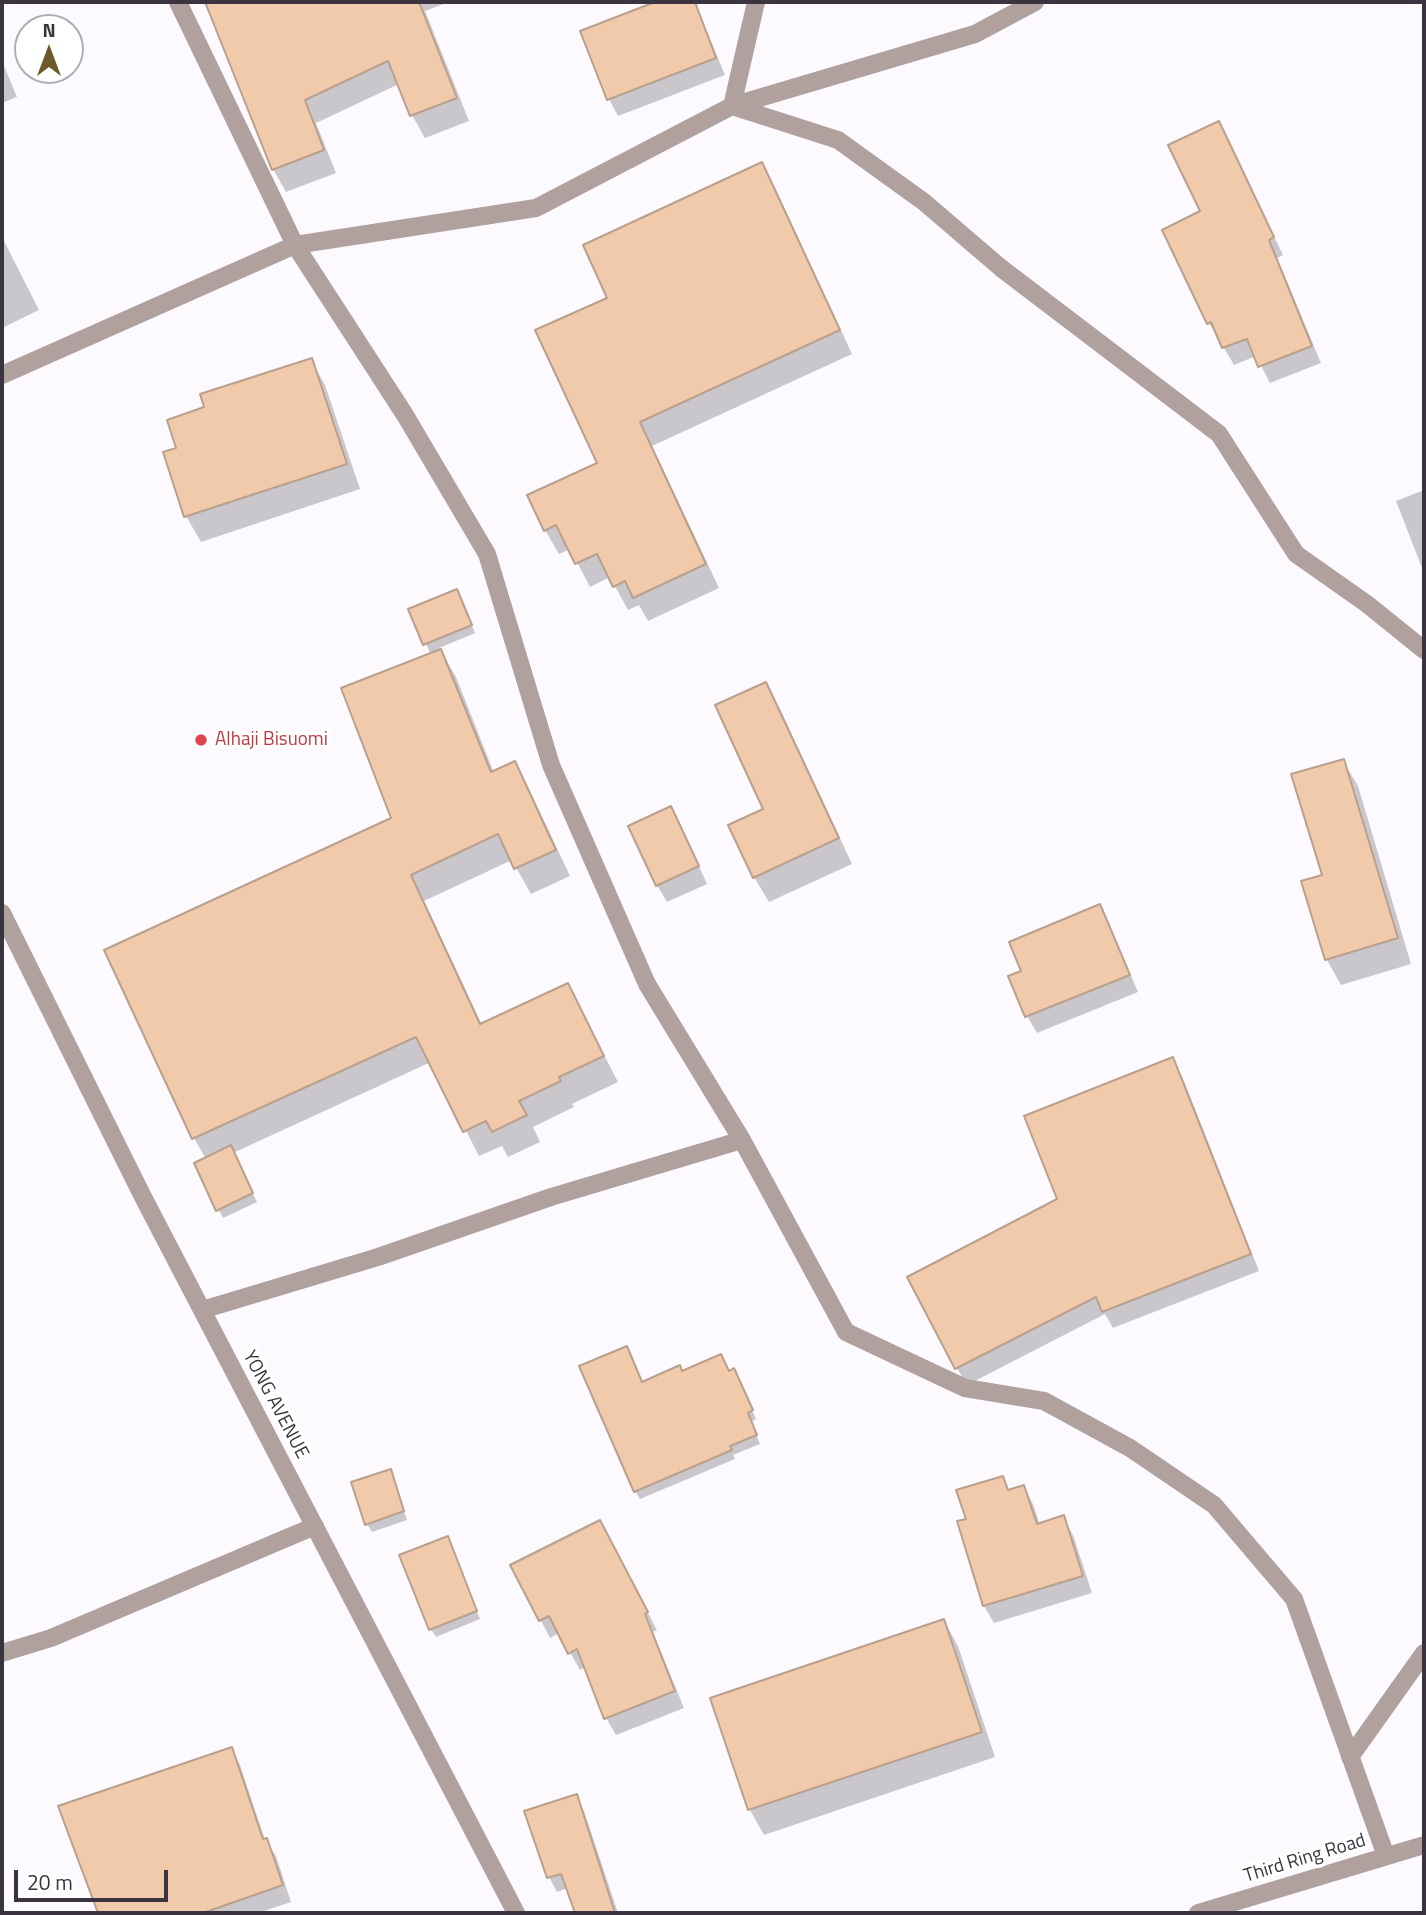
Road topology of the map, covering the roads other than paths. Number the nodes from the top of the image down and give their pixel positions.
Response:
1 (178, 2) edge
2 (756, 2) edge
3 (1035, 2) edge
4 (732, 106) junction
5 (295, 245) junction
6 (2, 375) edge
7 (1424, 650) edge
8 (2, 913) edge
9 (743, 1140) junction
10 (202, 1310) junction
11 (315, 1527) junction
12 (2, 1653) edge
13 (1424, 1653) edge
14 (1350, 1757) junction
15 (1424, 1845) edge
16 (1385, 1856) junction
17 (516, 1913) edge
18 (1198, 1913) edge

1 - 5 street
2 - 4 street
3 - 4 street
4 - 5 street
4 - 7 street
5 - 6 street
5 - 9 street
8 - 10 street, YONG AVENUE
9 - 10 street
9 - 14 street
10 - 11 street, YONG AVENUE
11 - 12 street
11 - 17 street, YONG AVENUE
13 - 14 street
14 - 16 street
15 - 16 street, Third Ring Road
16 - 18 street, Third Ring Road

